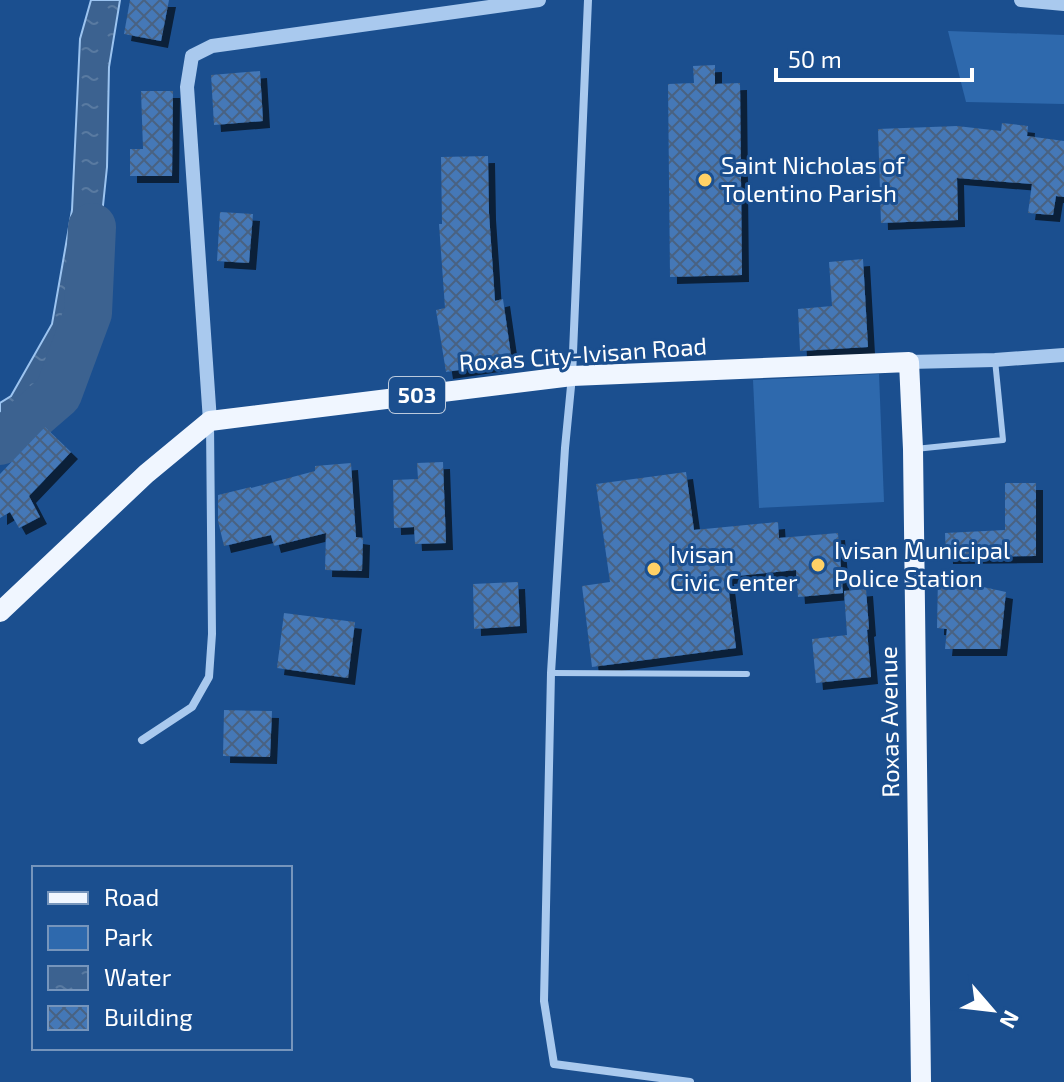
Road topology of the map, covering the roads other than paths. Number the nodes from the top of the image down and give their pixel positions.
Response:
1 (539, 0) edge
2 (588, 0) edge
3 (1021, 0) edge
4 (1064, 4) edge
5 (1064, 355) edge
6 (995, 360) junction
7 (909, 362) junction
8 (572, 376) junction
9 (210, 421) junction
10 (913, 449) junction
11 (0, 612) edge
12 (551, 673) junction
13 (747, 674) dead end
14 (142, 740) dead end
15 (690, 1082) edge
16 (921, 1082) edge

1 - 9 street
2 - 8 street
3 - 4 street
5 - 6 street
6 - 7 street
6 - 10 lane
7 - 8 main road, Roxas City-Ivisan Road / 503
7 - 10 main road, Roxas Avenue
8 - 9 main road, Roxas City-Ivisan Road / 503
8 - 12 street
9 - 11 main road
9 - 14 street
10 - 16 main road, Roxas Avenue
12 - 13 lane
12 - 15 street

